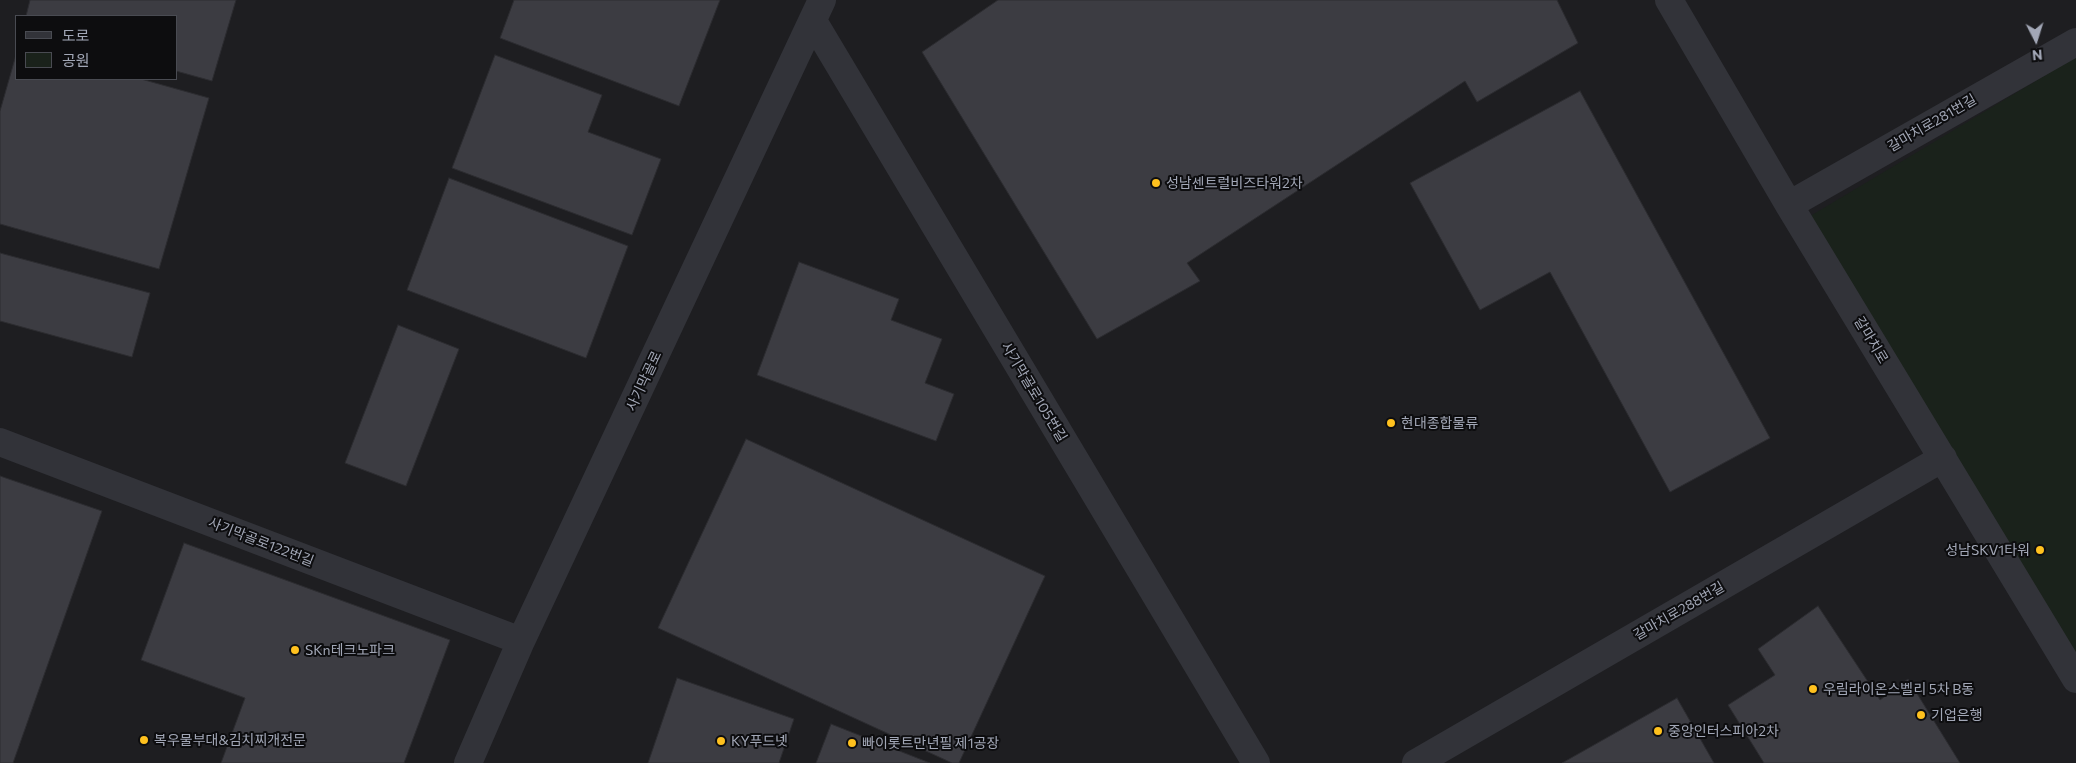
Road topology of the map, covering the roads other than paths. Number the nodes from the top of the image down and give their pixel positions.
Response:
1 (1669, 0) edge
2 (817, 10) edge
3 (2076, 42) edge
4 (1789, 205) junction
5 (0, 442) edge
6 (1943, 458) junction
7 (522, 641) junction
8 (2076, 679) edge
9 (468, 763) edge
10 (1256, 763) edge
11 (1416, 763) edge

1 - 4 street, 갈마치로
2 - 7 street, 사기막골로
2 - 10 street, 사기막골로105번길
3 - 4 street, 갈마치로281번길
4 - 6 street, 갈마치로
5 - 7 street, 사기막골로122번길
6 - 8 street, 갈마치로
6 - 11 street, 갈마치로288번길
7 - 9 street, 사기막골로

